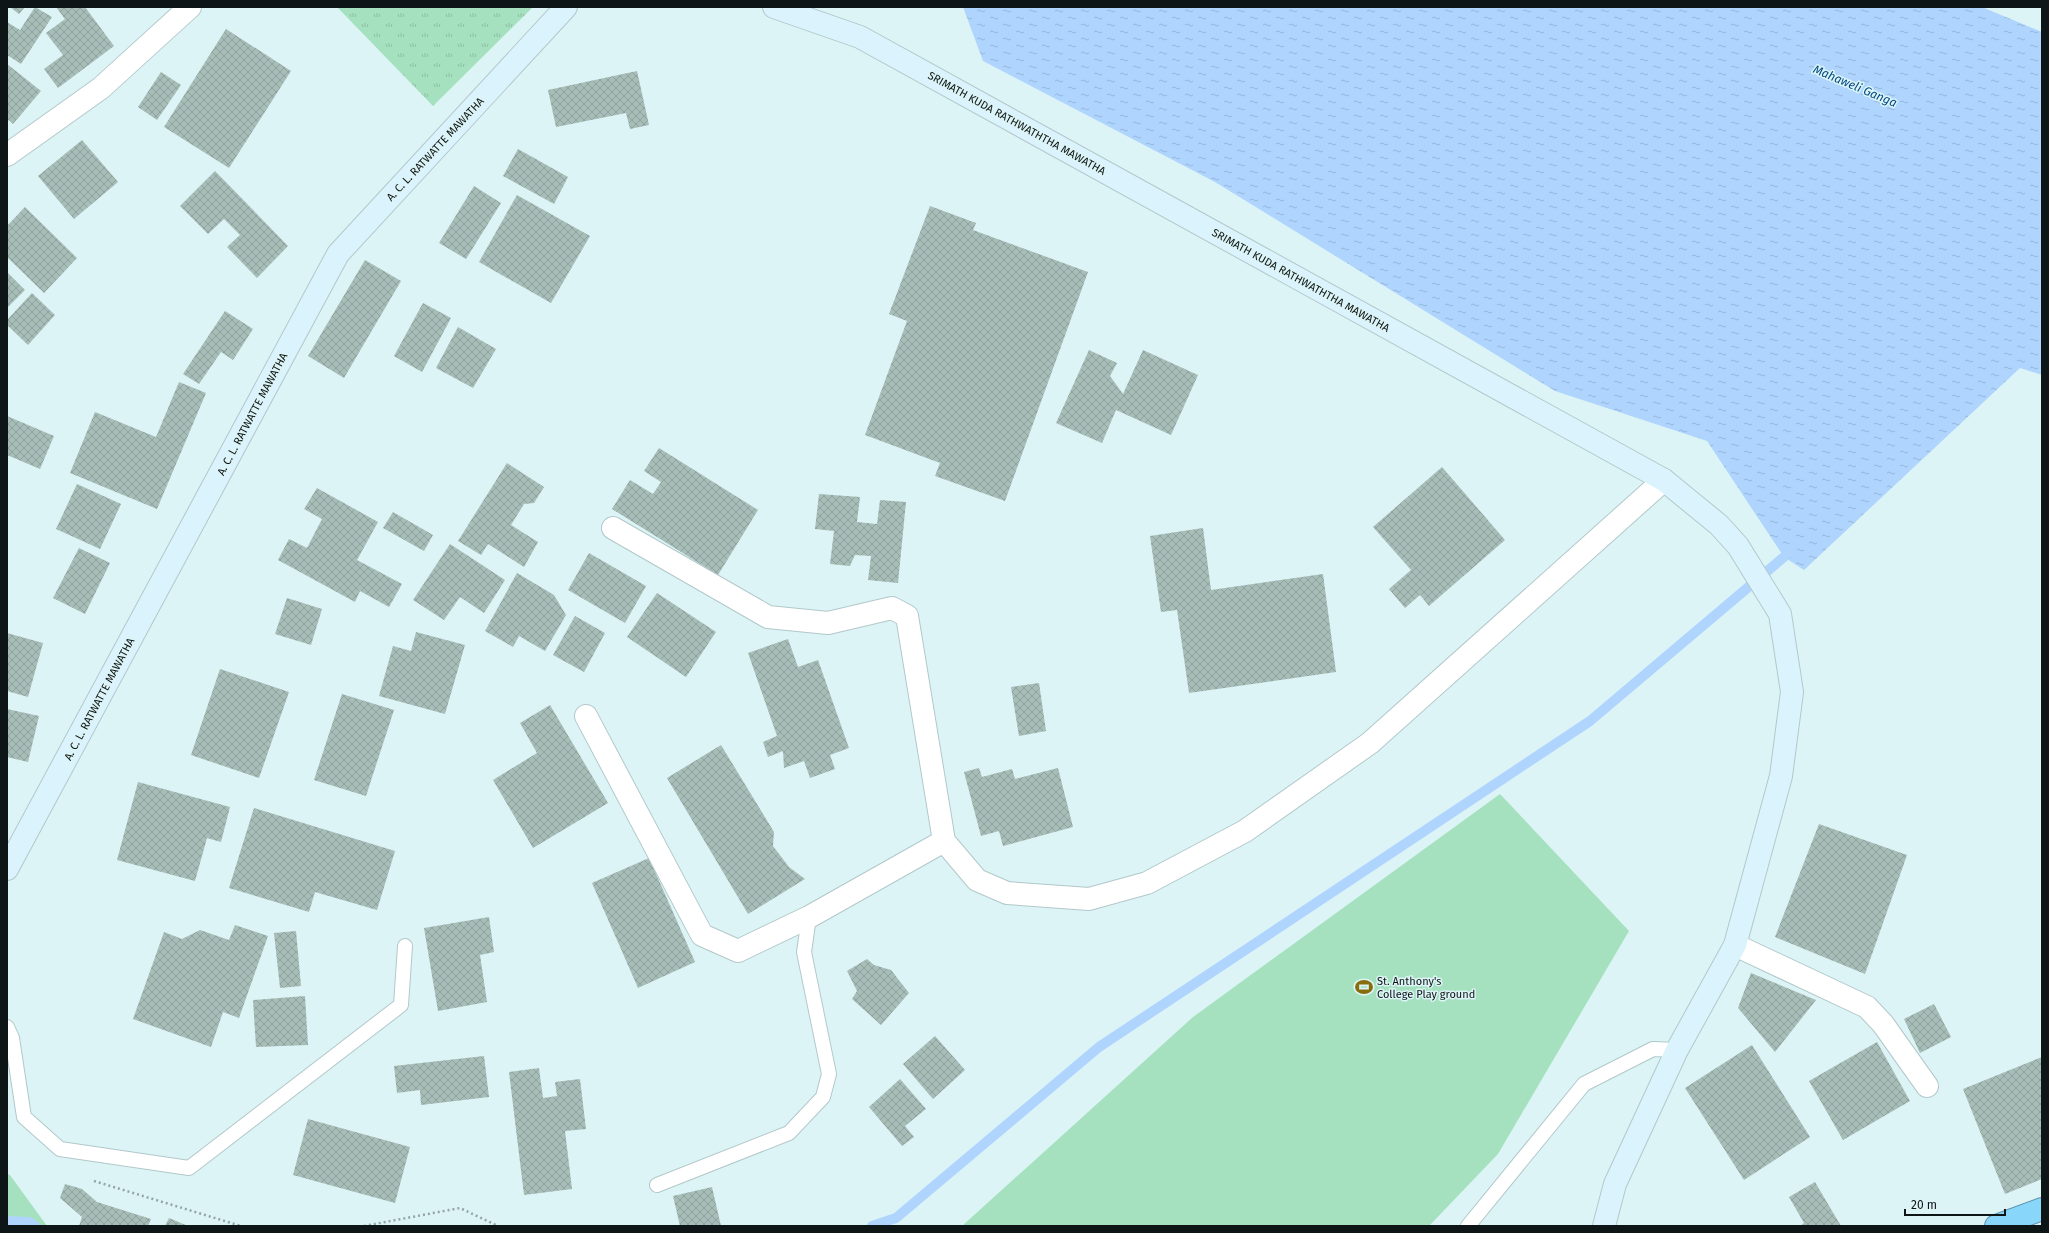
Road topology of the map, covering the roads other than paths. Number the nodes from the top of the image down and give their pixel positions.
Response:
1 (190, 7) edge
2 (566, 7) edge
3 (774, 7) edge
4 (7, 155) edge
5 (1664, 480) junction
6 (613, 528) dead end
7 (586, 716) dead end
8 (944, 841) junction
9 (7, 870) edge
10 (809, 917) junction
11 (1735, 945) junction
12 (404, 946) dead end
13 (7, 1027) edge
14 (1677, 1050) junction
15 (1927, 1086) dead end
16 (657, 1185) dead end
17 (2042, 1209) edge
18 (1468, 1226) edge
19 (1604, 1226) edge
20 (1996, 1226) edge

1 - 4 street
2 - 9 street, A. C. L. RATWATTE MAWATHA
3 - 5 street, SRIMATH KUDA RATHWATHTHA MAWATHA
5 - 8 street
5 - 11 street, SRIMATH KUDA RATHWATHTHA MAWATHA
6 - 8 street
7 - 10 street
8 - 10 street
10 - 16 lane
11 - 14 street
11 - 15 street
12 - 13 lane
14 - 18 lane
14 - 19 street
17 - 20 highway

